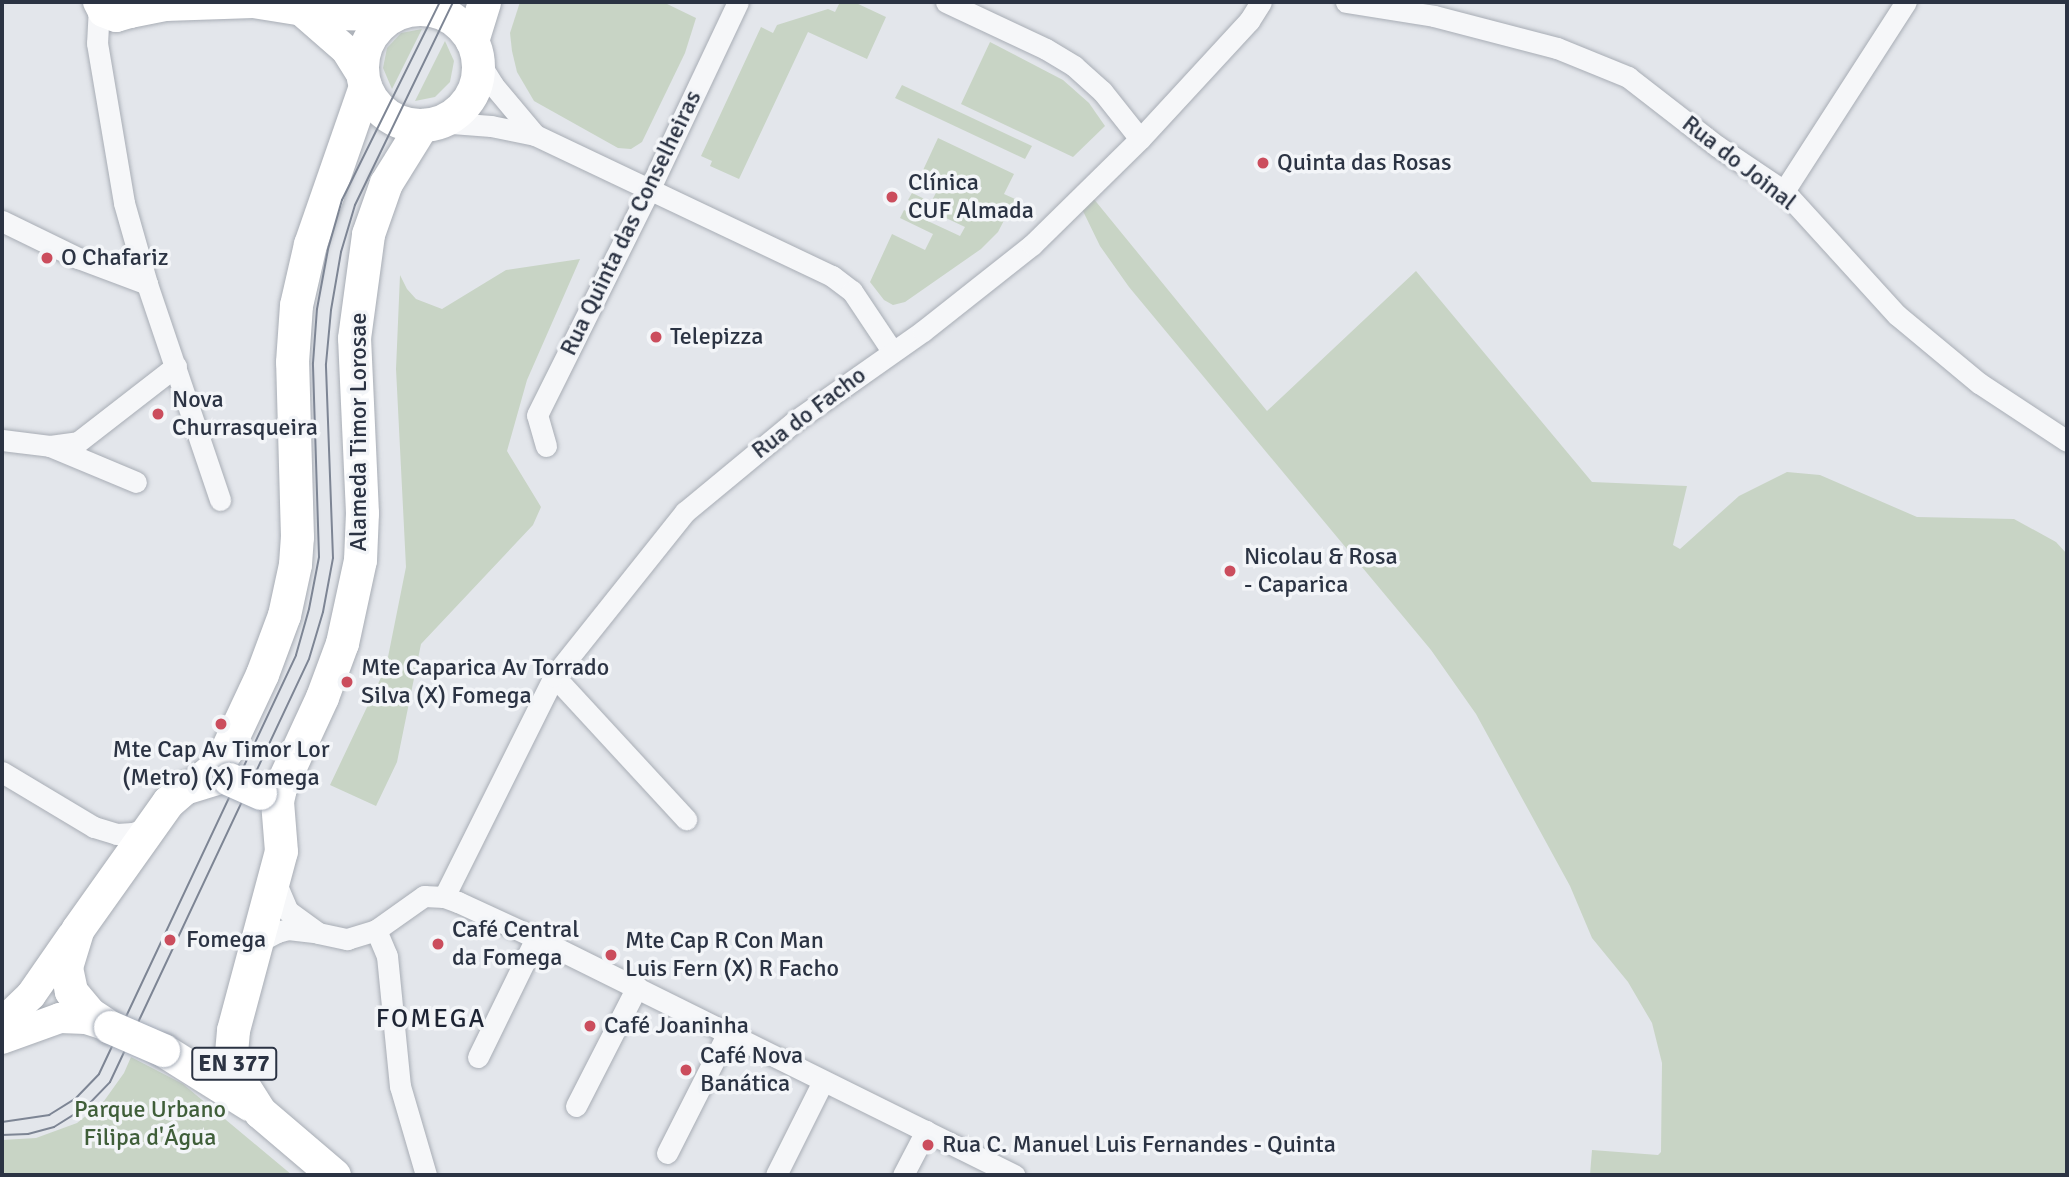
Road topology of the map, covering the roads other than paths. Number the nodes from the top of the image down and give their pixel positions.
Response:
1 (484, 2) edge
2 (738, 2) edge
3 (946, 2) edge
4 (1261, 2) edge
5 (1346, 2) edge
6 (1906, 2) edge
7 (129, 7) edge
8 (299, 9) junction
9 (401, 10) edge
10 (474, 50) junction
11 (364, 82) junction
12 (431, 124) junction
13 (535, 135) junction
14 (1140, 139) junction
15 (650, 188) junction
16 (1784, 191) junction
17 (2, 221) edge
18 (147, 284) junction
19 (892, 351) junction
20 (176, 366) junction
21 (3, 441) edge
22 (2067, 442) edge
23 (50, 446) junction
24 (546, 446) dead end
25 (136, 482) dead end
26 (219, 500) dead end
27 (554, 676) junction
28 (2, 772) edge
29 (197, 782) junction
30 (686, 819) dead end
31 (280, 823) junction
32 (151, 826) junction
33 (94, 827) junction
34 (117, 874) junction
35 (274, 878) junction
36 (444, 897) junction
37 (77, 930) junction
38 (376, 930) junction
39 (318, 933) junction
40 (536, 937) junction
41 (253, 955) junction
42 (637, 987) junction
43 (238, 1011) junction
44 (2, 1023) edge
45 (110, 1027) junction
46 (728, 1033) junction
47 (2, 1038) edge
48 (163, 1049) junction
49 (478, 1057) dead end
50 (823, 1081) junction
51 (576, 1106) dead end
52 (260, 1112) junction
53 (926, 1131) junction
54 (667, 1153) dead end
55 (334, 1175) edge
56 (426, 1175) edge
57 (776, 1175) edge
58 (903, 1175) edge
59 (1014, 1175) edge

1 - 10 main road
2 - 15 street, Rua Quinta das Conselheiras
3 - 14 street
4 - 14 street, Rua do Facho
5 - 16 street, Rua do Joinal
6 - 16 street
7 - 8 street
7 - 18 street
8 - 9 street
8 - 11 street
9 - 10 main road
9 - 11 main road
10 - 12 main road
10 - 13 street
11 - 12 main road
11 - 29 main road
12 - 13 street
12 - 31 main road, Alameda Timor Lorosae
13 - 15 street
14 - 19 street, Rua do Facho
15 - 19 street
15 - 24 street, Rua Quinta das Conselheiras
16 - 22 street, Rua do Joinal
17 - 18 street
18 - 20 street
19 - 27 street, Rua do Facho
20 - 23 street
20 - 26 street
21 - 23 street
23 - 25 street
27 - 30 street
27 - 36 street, Rua do Facho
28 - 33 street
29 - 31 main road, bridge
29 - 32 main road
31 - 35 main road, Alameda Timor Lorosae
32 - 33 street
32 - 34 main road
33 - 34 street
34 - 37 main road
35 - 39 street
35 - 41 main road, Alameda Timor Lorosae
36 - 38 street
36 - 40 street
37 - 44 street
37 - 45 main road
38 - 39 street
38 - 56 street
39 - 41 street
40 - 42 street
40 - 49 street
41 - 43 main road, Alameda Timor Lorosae
42 - 46 street
42 - 51 street
43 - 48 main road
43 - 52 main road, EN 377
45 - 47 street
45 - 48 main road, bridge
46 - 50 street
46 - 54 street
48 - 52 main road, EN 377
50 - 53 street
50 - 57 street
52 - 55 main road, EN 377
53 - 58 street
53 - 59 street

